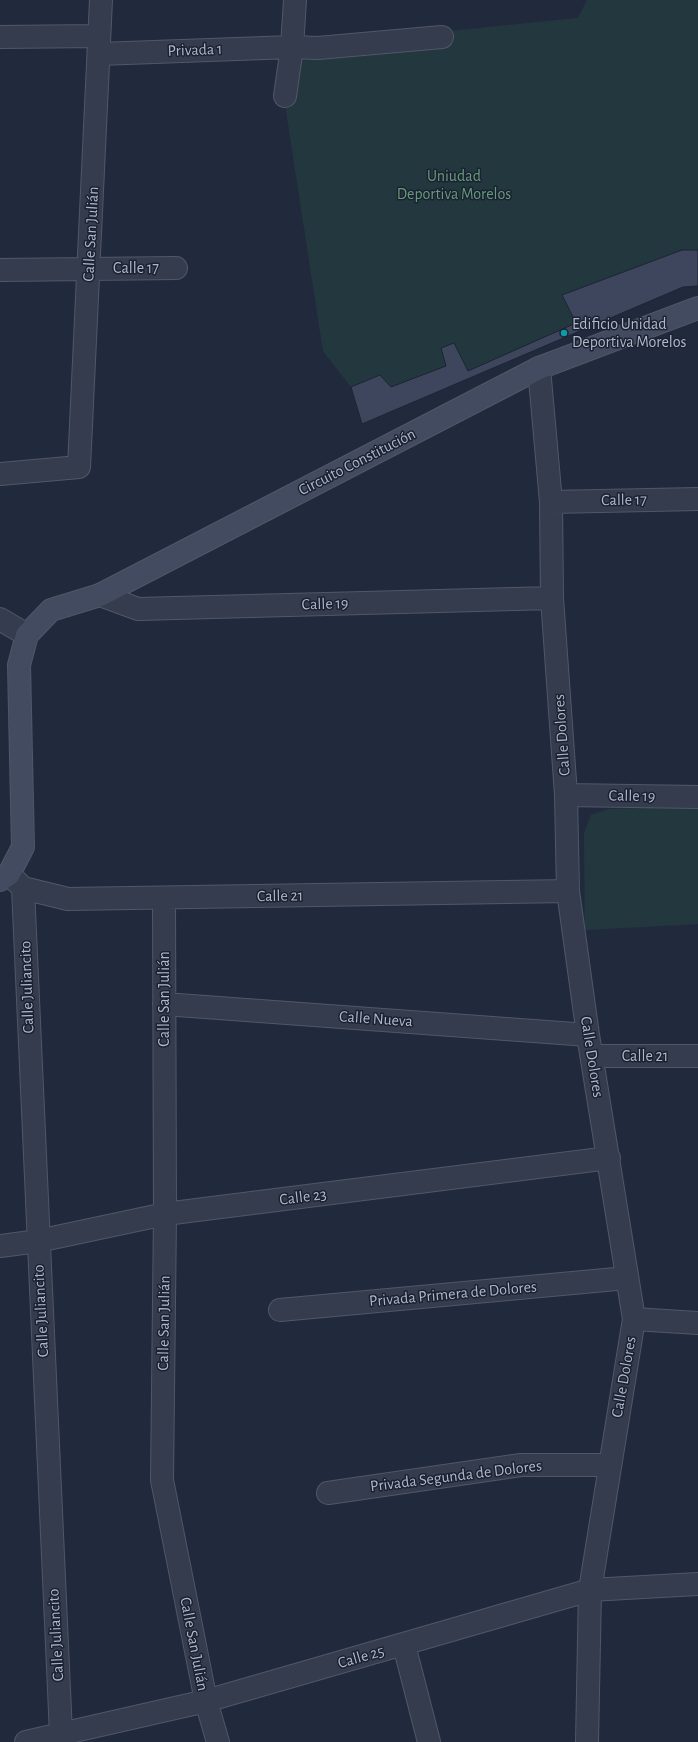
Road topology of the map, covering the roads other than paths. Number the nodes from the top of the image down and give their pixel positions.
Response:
1 (101, 0) edge
2 (295, 0) edge
3 (0, 37) edge
4 (442, 37) dead end
5 (99, 45) junction
6 (292, 47) junction
7 (285, 96) dead end
8 (176, 268) dead end
9 (89, 269) junction
10 (0, 270) edge
11 (698, 308) edge
12 (539, 368) junction
13 (0, 474) edge
14 (698, 498) edge
15 (551, 502) junction
16 (100, 595) junction
17 (552, 598) junction
18 (0, 619) edge
19 (27, 635) junction
20 (566, 795) junction
21 (698, 797) edge
22 (11, 881) edge
23 (568, 891) junction
24 (164, 898) junction
25 (164, 1004) junction
26 (590, 1045) junction
27 (698, 1056) edge
28 (609, 1158) junction
29 (165, 1214) junction
30 (38, 1241) junction
31 (0, 1246) edge
32 (627, 1278) junction
33 (280, 1310) dead end
34 (634, 1319) junction
35 (698, 1323) edge
36 (609, 1465) junction
37 (328, 1493) dead end
38 (698, 1584) edge
39 (590, 1590) junction
40 (404, 1645) junction
41 (206, 1701) junction
42 (61, 1734) junction
43 (26, 1742) edge
44 (218, 1742) edge
45 (429, 1742) edge
46 (587, 1742) edge

1 - 5 street, Calle San Julián
2 - 6 street
3 - 5 street, Privada 1
4 - 6 street, Privada 1
5 - 6 street, Privada 1
5 - 9 street, Calle San Julián
6 - 7 street
8 - 9 street, Calle 17
9 - 10 street, Calle 17
9 - 13 street, Calle San Julián
11 - 12 main road, Circuito Constitución
12 - 15 street, Calle Dolores
12 - 16 main road, Circuito Constitución
14 - 15 street, Calle 17
15 - 17 street, Calle Dolores
16 - 17 street, Calle 19
16 - 19 main road, Circuito Constitución
17 - 20 street, Calle Dolores
18 - 19 street
19 - 22 main road
20 - 21 street, Calle 19
20 - 23 street, Calle Dolores
22 - 24 street, Calle 21
22 - 30 street, Calle Juliancito
23 - 24 street, Calle 21
23 - 26 street, Calle Dolores
24 - 25 street, Calle San Julián
25 - 26 street, Calle Nueva
25 - 29 street, Calle San Julián
26 - 27 street, Calle 21
26 - 28 street, Calle Dolores
28 - 29 street, Calle 23
28 - 32 street, Calle Dolores
29 - 30 street, Calle 23
29 - 41 street, Calle San Julián
30 - 31 street, Calle 23
30 - 42 street, Calle Juliancito
32 - 33 street, Privada Primera de Dolores
32 - 34 street, Calle Dolores
34 - 35 street
34 - 36 street, Calle Dolores
36 - 37 street, Privada Segunda de Dolores
36 - 39 street, Calle Dolores
38 - 39 street, Calle 25
39 - 40 street, Calle 25
39 - 46 street, Calle Dolores
40 - 41 street, Calle 25
40 - 45 street
41 - 42 street, Calle 25
41 - 44 street, Calle San Julián
42 - 43 street, Calle 25

